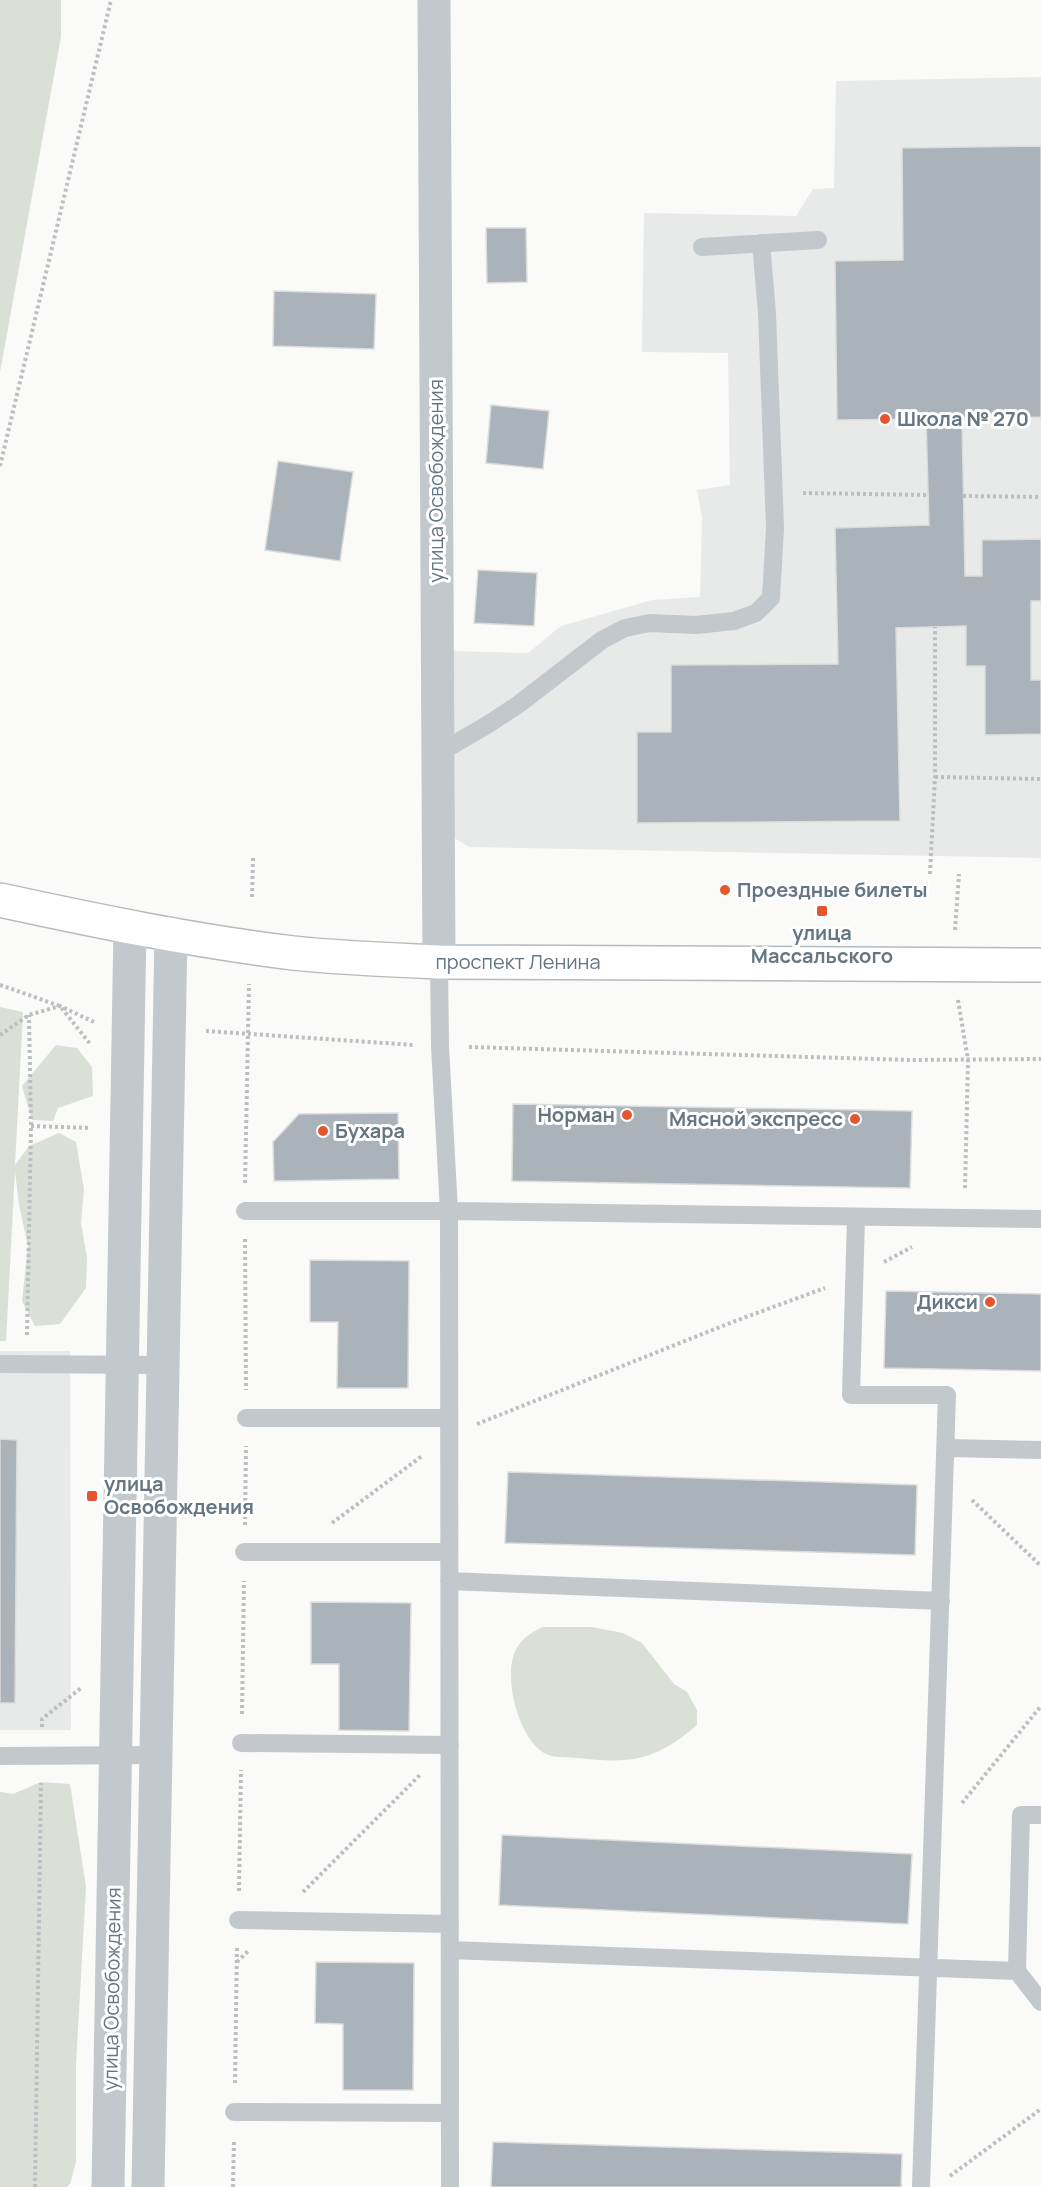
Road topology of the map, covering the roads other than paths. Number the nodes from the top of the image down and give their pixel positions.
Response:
1 (435, 0) edge
2 (818, 240) dead end
3 (761, 243) junction
4 (702, 247) dead end
5 (437, 747) junction
6 (0, 900) edge
7 (130, 927) junction
8 (171, 933) junction
9 (439, 962) junction
10 (1041, 965) edge
11 (245, 1211) road end
12 (449, 1211) junction
13 (856, 1218) junction
14 (1041, 1219) edge
15 (0, 1364) edge
16 (121, 1364) junction
17 (162, 1365) junction
18 (246, 1418) road end
19 (449, 1418) junction
20 (946, 1448) junction
21 (1041, 1450) edge
22 (244, 1552) road end
23 (449, 1552) junction
24 (449, 1581) junction
25 (941, 1601) junction
26 (241, 1743) road end
27 (450, 1745) junction
28 (117, 1755) junction
29 (155, 1755) junction
30 (0, 1756) edge
31 (1041, 1815) edge
32 (238, 1920) road end
33 (450, 1924) junction
34 (450, 1950) junction
35 (929, 1969) junction
36 (1017, 1971) junction
37 (1041, 2002) edge
38 (234, 2112) road end
39 (450, 2113) junction
40 (108, 2187) edge
41 (148, 2187) edge
42 (450, 2187) edge
43 (921, 2187) edge

1 - 5 street, улица Освобождения
2 - 3 lane
3 - 4 lane
3 - 5 lane
5 - 9 street, улица Освобождения
6 - 7 main road, проспект Ленина
7 - 8 main road, проспект Ленина
7 - 16 street, улица Освобождения
8 - 9 main road, проспект Ленина
8 - 17 street, улица Освобождения
9 - 10 main road, проспект Ленина
9 - 12 lane
11 - 12 lane
12 - 13 lane
12 - 19 lane
13 - 14 lane
13 - 20 lane
15 - 16 lane
16 - 17 lane
16 - 28 street, улица Освобождения
17 - 29 street, улица Освобождения
18 - 19 lane
19 - 23 lane
20 - 21 lane
20 - 25 lane
22 - 23 lane
23 - 24 lane
24 - 25 lane
24 - 27 lane
25 - 35 lane
26 - 27 lane
27 - 33 lane
28 - 29 lane
28 - 30 lane
28 - 40 street, улица Освобождения
29 - 41 street, улица Освобождения
31 - 36 lane
32 - 33 lane
33 - 34 lane
34 - 35 lane
34 - 39 lane
35 - 36 lane
35 - 43 lane
36 - 37 lane
38 - 39 lane
39 - 42 lane

